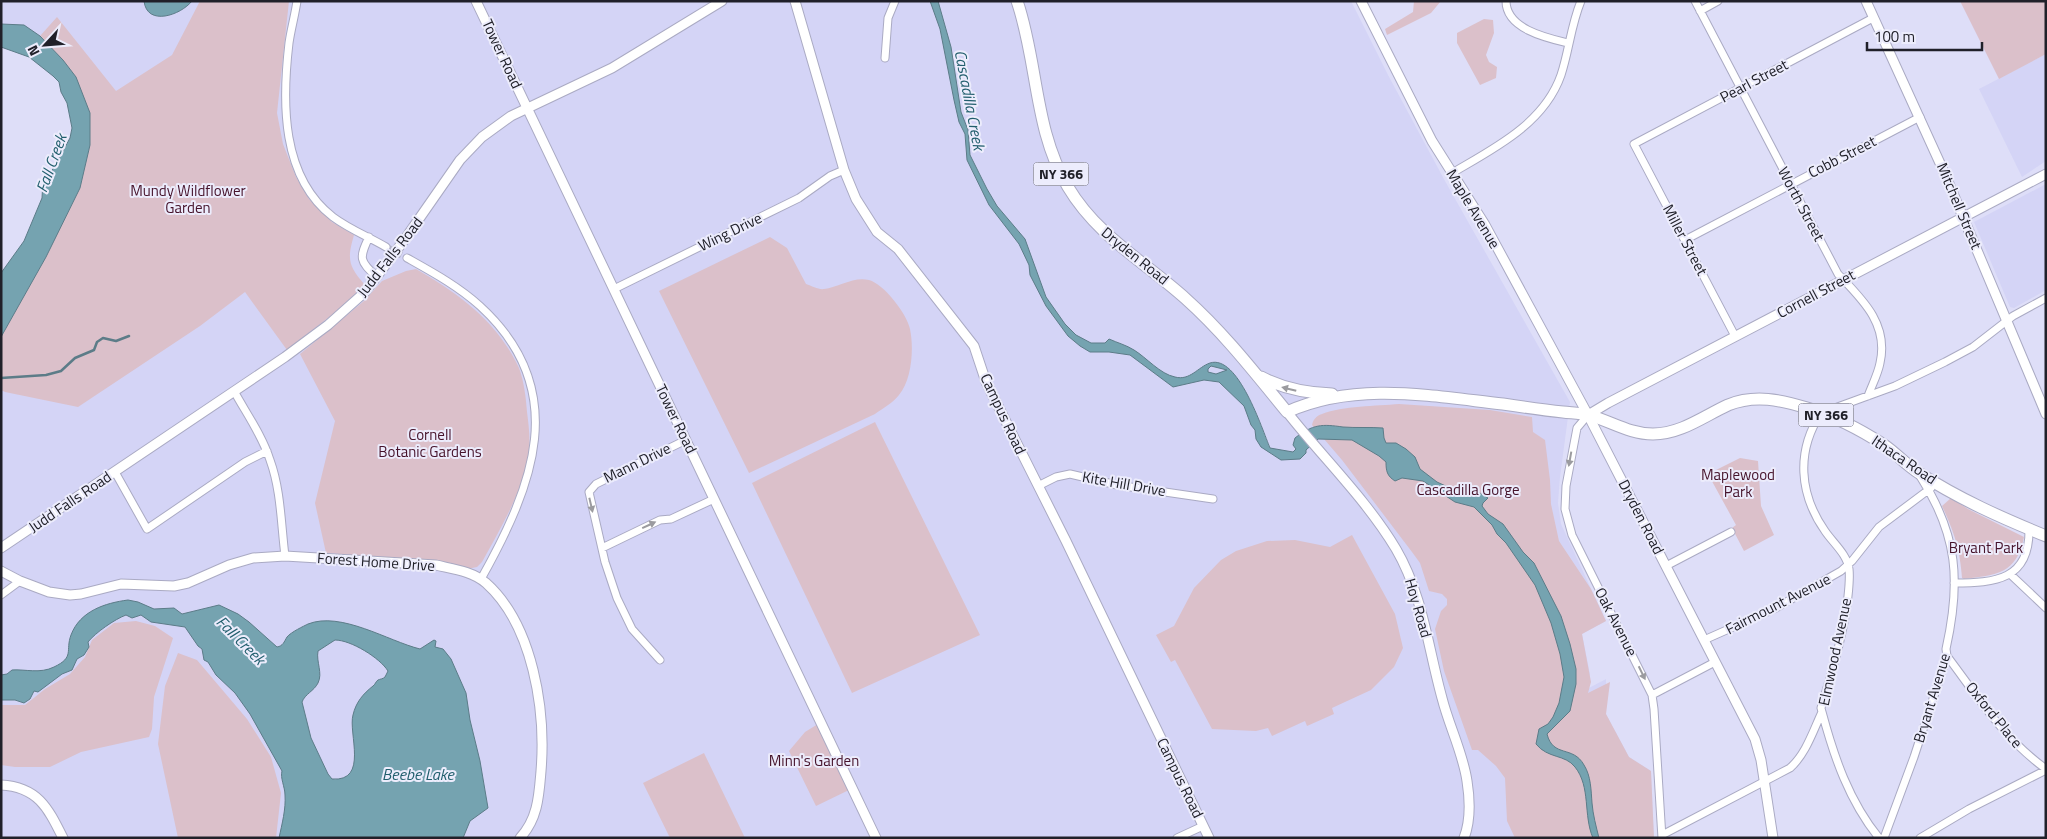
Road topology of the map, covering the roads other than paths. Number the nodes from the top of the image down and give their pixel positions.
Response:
1 (297, 1) edge
2 (476, 1) edge
3 (722, 1) edge
4 (795, 1) edge
5 (895, 1) edge
6 (1017, 1) edge
7 (1361, 1) edge
8 (1506, 1) edge
9 (1580, 1) edge
10 (1695, 1) edge
11 (1718, 1) edge
12 (1866, 1) edge
13 (1700, 10) junction
14 (1873, 18) junction
15 (1568, 43) junction
16 (885, 58) dead end
17 (1740, 88) junction
18 (527, 108) junction
19 (1920, 117) junction
20 (1634, 144) joint
21 (844, 170) junction
22 (1452, 173) junction
23 (2046, 174) edge
24 (1791, 184) junction
25 (1963, 217) junction
26 (369, 237) junction
27 (1685, 240) junction
28 (386, 247) tunnel mouth
29 (407, 258) tunnel mouth
30 (377, 277) junction
31 (1844, 280) junction
32 (614, 289) junction
33 (2046, 298) edge
34 (2006, 321) junction
35 (1735, 336) junction
36 (1257, 375) junction
37 (234, 391) junction
38 (1354, 395) junction
39 (1868, 396) junction
40 (1287, 412) junction
41 (1821, 413) junction
42 (2046, 414) edge
43 (1588, 415) junction
44 (686, 440) junction
45 (266, 450) junction
46 (115, 472) junction
47 (1038, 486) junction
48 (1933, 486) junction
49 (714, 499) junction
50 (1213, 499) dead end
51 (2029, 529) junction
52 (1731, 532) dead end
53 (2046, 536) edge
54 (1, 548) edge
55 (602, 548) junction
56 (285, 556) junction
57 (1848, 565) junction
58 (1666, 566) junction
59 (1, 571) edge
60 (2010, 574) junction
61 (481, 579) junction
62 (20, 582) junction
63 (1954, 583) junction
64 (1, 595) edge
65 (2046, 608) edge
66 (1704, 640) junction
67 (1947, 656) junction
68 (660, 660) dead end
69 (1715, 662) junction
70 (1652, 695) junction
71 (1822, 712) junction
72 (2046, 769) edge
73 (1764, 782) junction
74 (1, 785) edge
75 (1203, 826) junction
76 (1662, 837) edge
77 (63, 838) edge
78 (520, 838) edge
79 (876, 838) edge
80 (1177, 838) edge
81 (1209, 838) edge
82 (1464, 838) edge
83 (1773, 838) edge
84 (1879, 838) edge
85 (1884, 838) edge
86 (1920, 838) edge

1 - 26 street
2 - 18 street, Tower Road
3 - 18 street, Judd Falls Road
4 - 21 street, Campus Road
5 - 16 street
6 - 36 main road, Dryden Road / NY 366
7 - 22 street, Maple Avenue
8 - 15 street
9 - 15 street
10 - 13 street, Worth Street
11 - 13 street
12 - 14 street, Mitchell Street
13 - 17 street, Worth Street
14 - 17 street, Pearl Street
14 - 19 street, Mitchell Street
15 - 22 street
17 - 20 street, Pearl Street
17 - 24 street, Worth Street
18 - 30 street, Judd Falls Road
18 - 32 street, Tower Road
19 - 24 street, Cobb Street
19 - 25 street, Mitchell Street
20 - 27 street, Miller Street
21 - 32 street, Wing Drive
21 - 47 street, Campus Road
22 - 43 street, Maple Avenue
23 - 25 street, Cornell Street
24 - 27 street, Cobb Street
24 - 31 street, Worth Street
25 - 31 street, Cornell Street
25 - 34 street, Mitchell Street
26 - 28 street
26 - 30 street
27 - 35 street, Miller Street
29 - 61 street
30 - 37 street, Judd Falls Road
31 - 35 street, Cornell Street
31 - 39 street, Worth Street
32 - 44 street, Tower Road
33 - 34 street
34 - 39 street
34 - 42 street, Mitchell Street
35 - 43 street, Cornell Street
38 -> 36 main road, Dryden Road / NY 366
36 - 40 main road, Dryden Road / NY 366
37 - 45 street
37 - 46 street, Judd Falls Road
38 - 40 main road, Dryden Road / NY 366
38 - 43 main road, Dryden Road / NY 366
39 - 41 street
40 - 82 street, Hoy Road
41 - 43 main road, Ithaca Road / NY 366
41 - 48 main road, Ithaca Road / NY 366
41 - 57 street
43 - 58 street, Dryden Road
43 -> 70 street, Oak Avenue
44 - 49 street, Tower Road
44 -> 55 street, Mann Drive
45 - 46 street
45 - 56 street
46 - 54 street, Judd Falls Road
47 - 50 street, Kite Hill Drive
47 - 75 street, Campus Road
48 - 51 main road, Ithaca Road / NY 366
48 - 57 street, Fairmount Avenue
48 - 63 street, Bryant Avenue
55 -> 49 street
49 - 79 street, Tower Road
51 - 53 main road, Ithaca Road / NY 366
51 - 60 street
52 - 58 street
55 - 68 street, Mann Drive
56 - 61 street, Forest Home Drive
56 - 62 street, Forest Home Drive
57 - 66 street, Fairmount Avenue
57 - 71 street, Elmwood Avenue
58 - 66 street, Dryden Road
59 - 62 street, Forest Home Drive
60 - 63 street
60 - 65 street
61 - 78 street, Forest Home Drive
62 - 64 street
63 - 67 street, Bryant Avenue
66 - 69 street, Dryden Road
67 - 72 street, Oxford Place
67 - 85 street, Bryant Avenue
69 - 70 street
69 - 73 street, Dryden Road
70 - 76 street, Oak Avenue
71 - 73 street, Elmwood Avenue
71 - 84 street
72 - 86 street
73 - 76 street, Elmwood Avenue
73 - 83 street, Dryden Road
74 - 77 street
75 - 80 street
75 - 81 street, Campus Road

